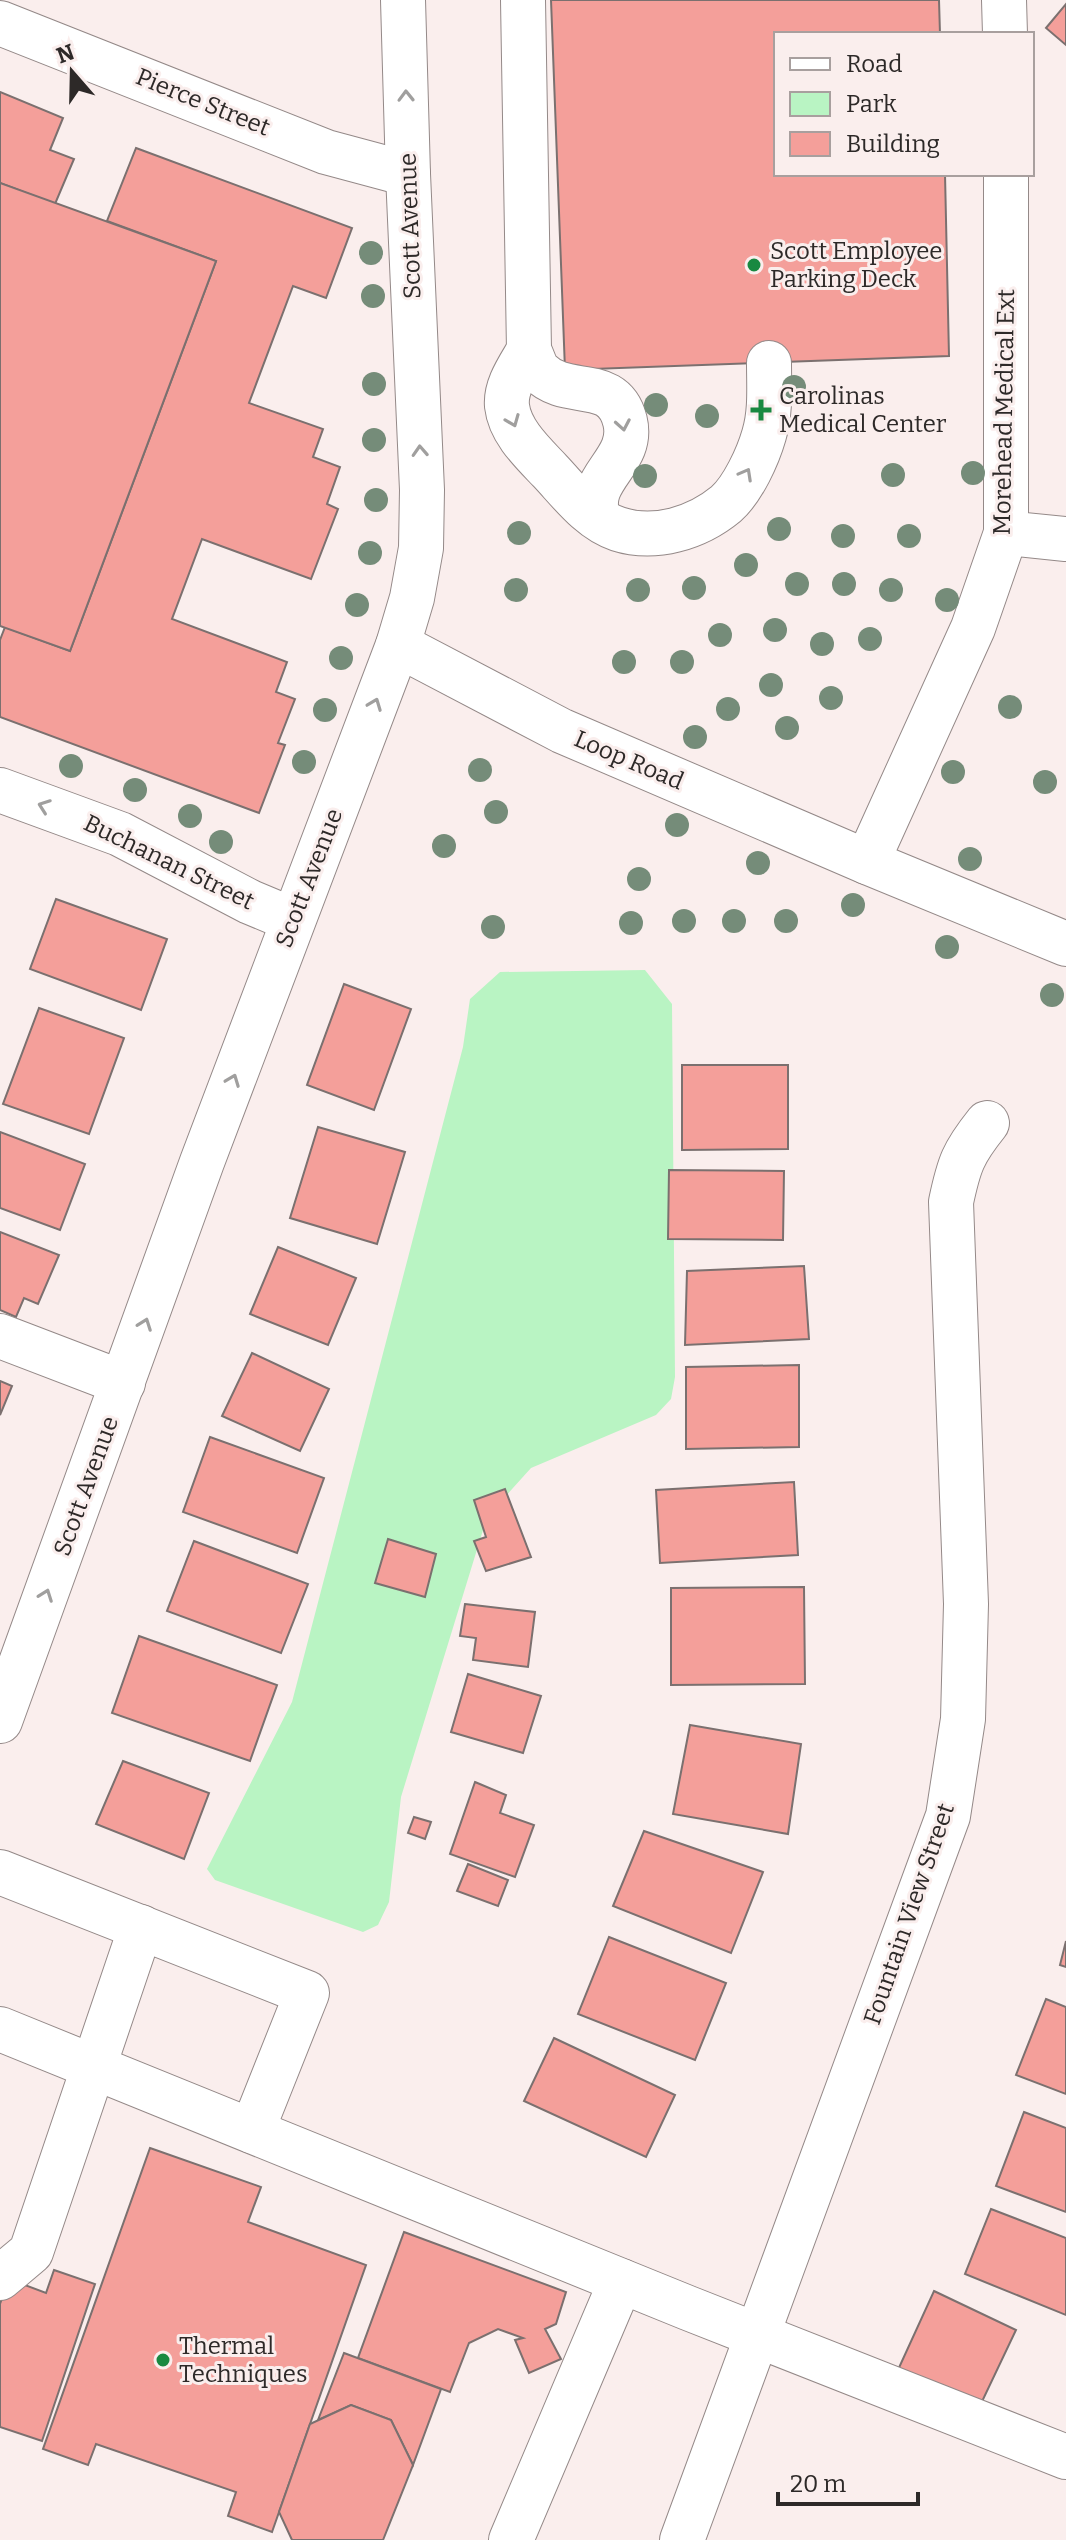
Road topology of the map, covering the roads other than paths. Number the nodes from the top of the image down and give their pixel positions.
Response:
1 (1004, 0) edge
2 (405, 1) edge
3 (522, 1) edge
4 (0, 23) edge
5 (1005, 32) edge
6 (408, 174) junction
7 (1006, 176) edge
8 (529, 350) junction
9 (769, 363) dead end
10 (598, 517) junction
11 (1006, 533) junction
12 (1066, 539) edge
13 (398, 645) junction
14 (0, 790) edge
15 (867, 862) junction
16 (293, 920) junction
17 (1066, 944) edge
18 (987, 1123) dead end
19 (0, 1336) edge
20 (123, 1383) junction
21 (13, 1646) edge
22 (0, 1721) edge
23 (0, 1872) edge
24 (141, 1927) junction
25 (0, 2029) edge
26 (93, 2066) junction
27 (252, 2131) junction
28 (0, 2278) edge
29 (621, 2281) junction
30 (757, 2336) junction
31 (1066, 2457) edge
32 (511, 2540) edge
33 (682, 2540) edge

1 - 5 street
6 -> 2 street, Scott Avenue
3 - 8 street
4 - 6 street, Pierce Street
13 -> 6 street, Scott Avenue
7 - 11 street, Morehead Medical Ext
8 -> 10 street
8 -> 10 street
10 -> 9 street
11 - 12 street
11 - 15 street, Morehead Medical Ext
13 - 15 street, Loop Road
16 -> 13 street, Scott Avenue
16 -> 14 street, Buchanan Street
15 - 17 street, Loop Road
20 -> 16 street, Scott Avenue
18 - 30 street, Fountain View Street
19 - 20 street
21 -> 20 street, Scott Avenue
21 - 22 street, Scott Avenue
23 - 24 street
24 - 26 street
24 - 27 street
25 - 26 street
26 - 27 street
26 - 28 street
27 - 29 street
29 - 30 street
29 - 32 street
30 - 31 street
30 - 33 street, Fountain View Street

